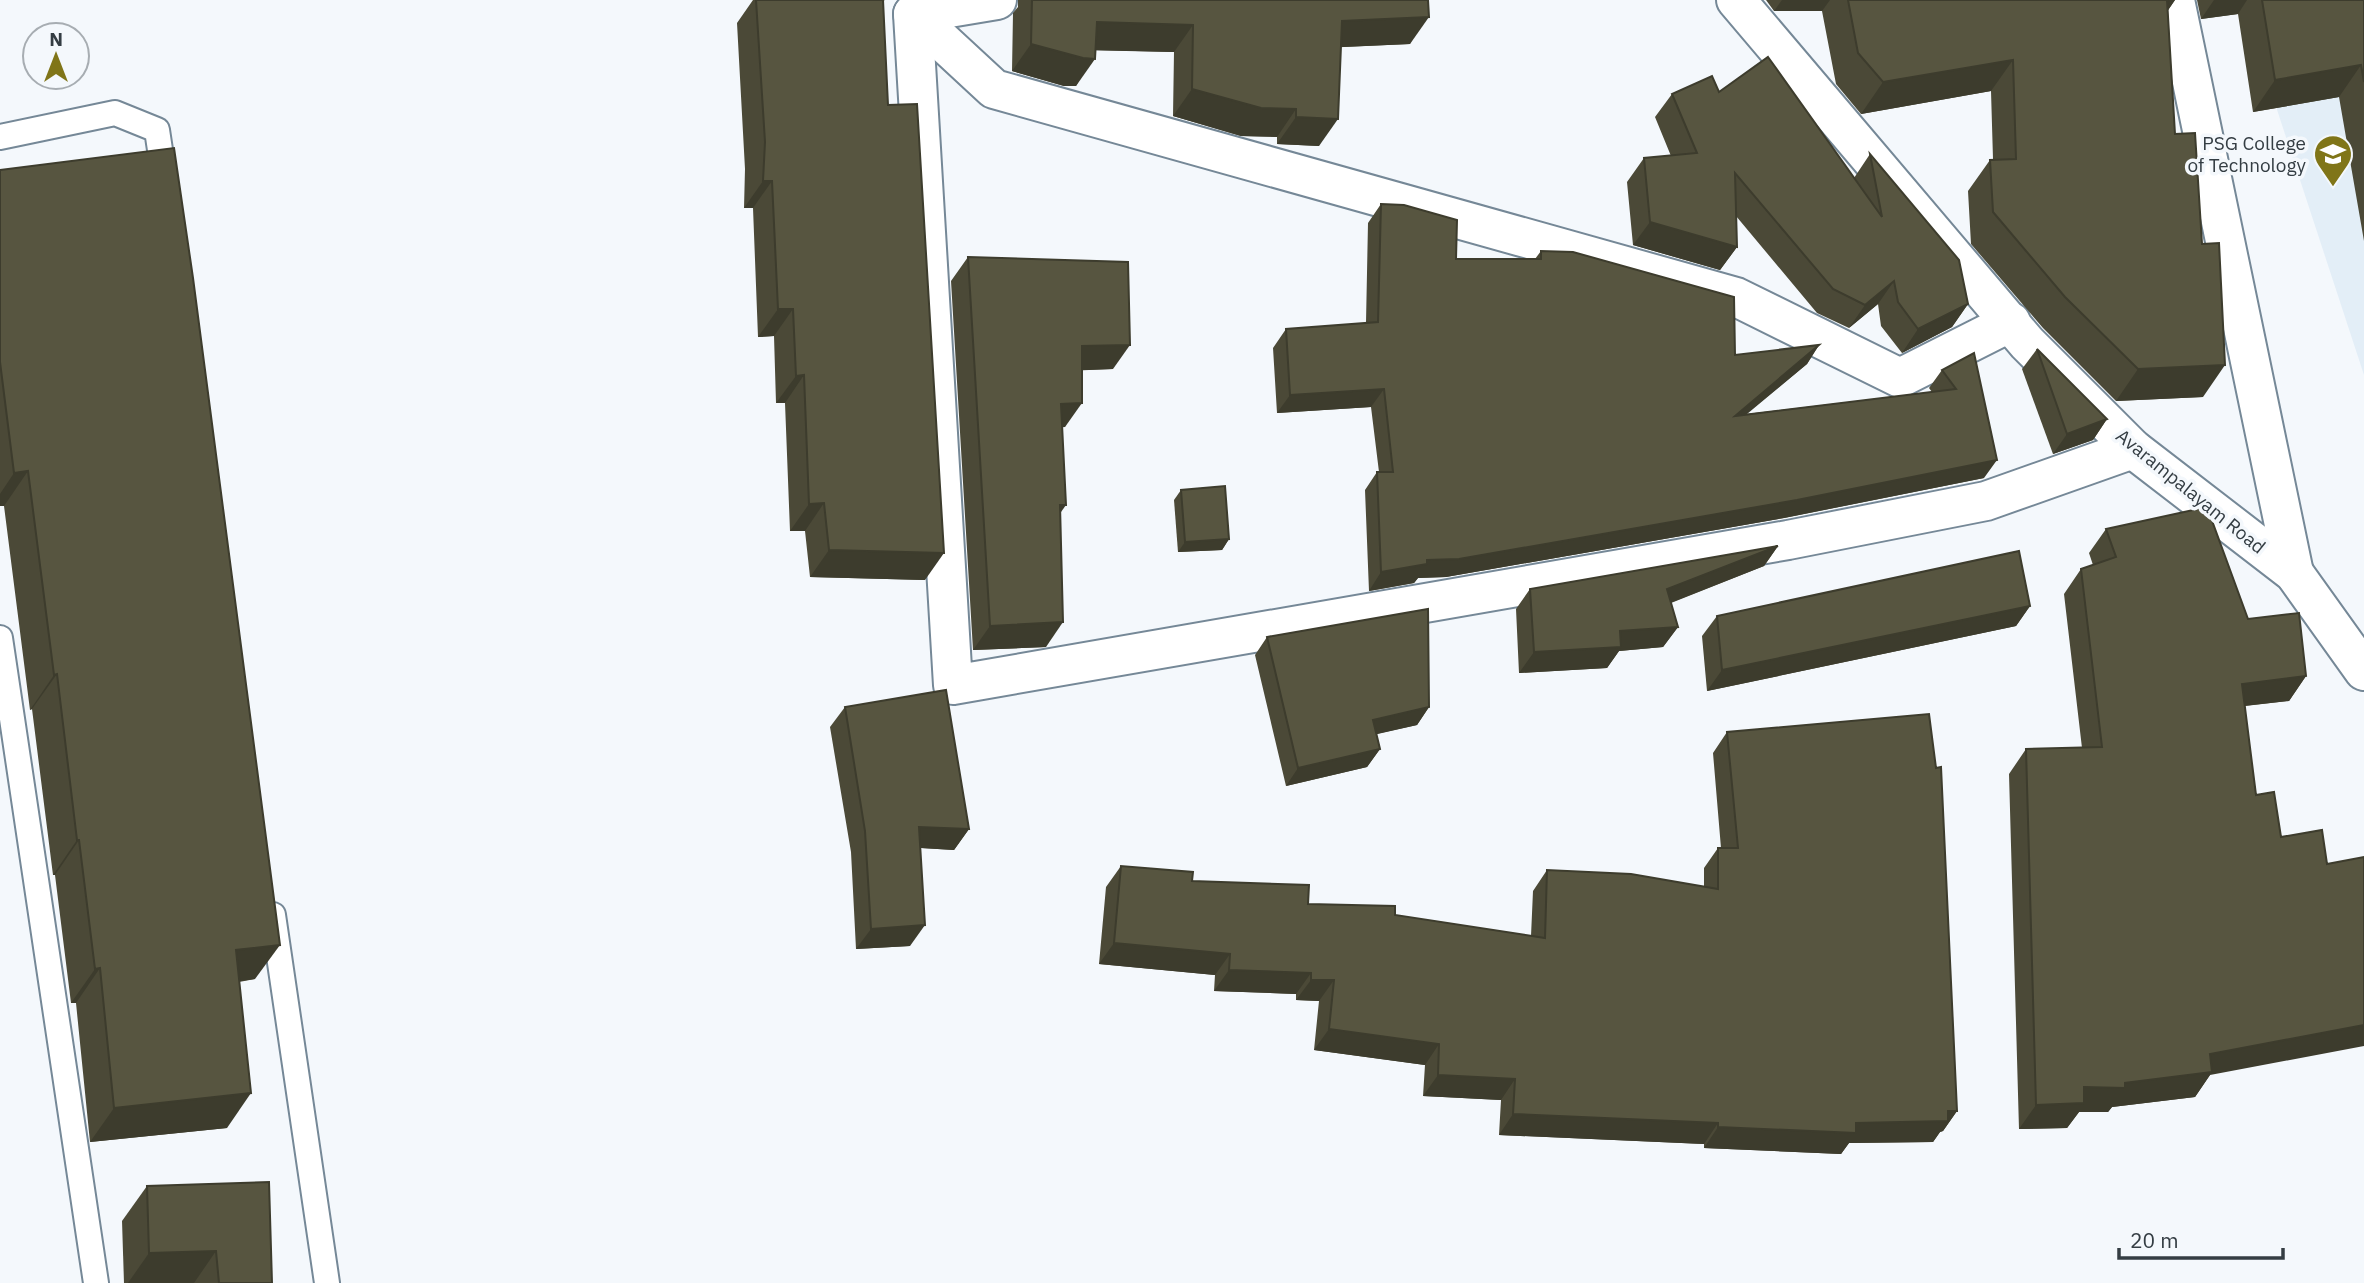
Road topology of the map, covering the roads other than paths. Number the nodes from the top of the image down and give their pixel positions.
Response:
1 (997, 0) edge
2 (1736, 0) edge
3 (2175, 0) edge
4 (913, 14) junction
5 (0, 137) edge
6 (170, 212) edge
7 (2011, 322) junction
8 (2133, 449) junction
9 (2294, 573) junction
10 (0, 638) edge
11 (2364, 671) edge
12 (270, 899) edge
13 (96, 1283) edge
14 (327, 1283) edge

1 - 4 street
2 - 7 street, Avarampalayam Road
3 - 9 street
4 - 7 street
4 - 8 street
5 - 6 lane
7 - 8 street, Avarampalayam Road
8 - 9 street, Avarampalayam Road
9 - 11 street, Avarampalayam Road
10 - 13 lane
12 - 14 lane

